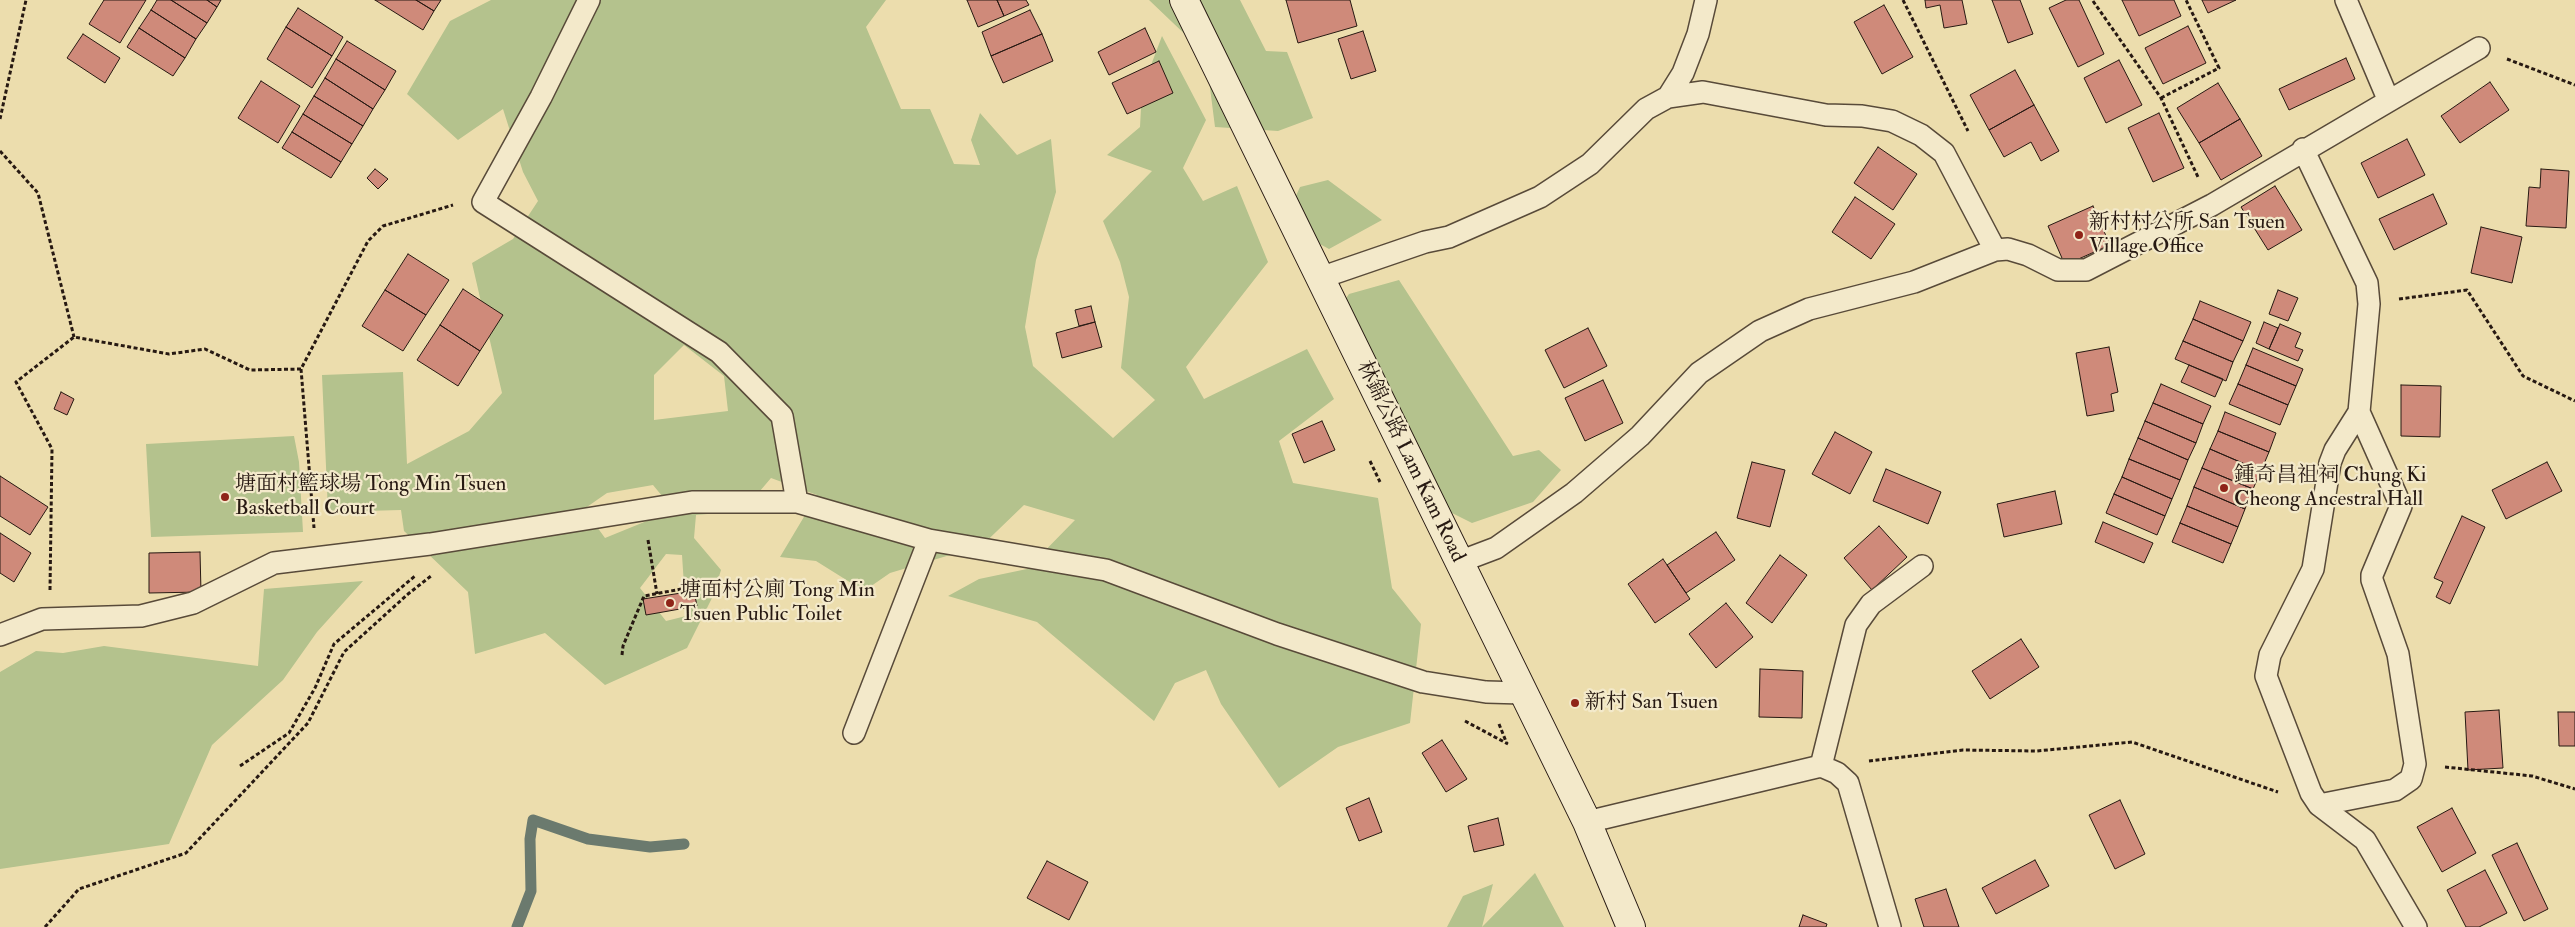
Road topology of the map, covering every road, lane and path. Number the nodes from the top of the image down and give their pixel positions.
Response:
1 (26, 0) edge
2 (589, 0) edge
3 (1184, 0) edge
4 (1706, 0) edge
5 (1903, 0) edge
6 (2186, 0) edge
7 (2346, 0) edge
8 (2093, 1) dead end
9 (2479, 48) joint
10 (2575, 85) edge
11 (1668, 97) junction
12 (2161, 98) junction
13 (2388, 100) junction
14 (0, 119) edge
15 (1968, 132) dead end
16 (2303, 149) junction
17 (0, 150) edge
18 (483, 202) junction
19 (2212, 205) junction
20 (1996, 250) junction
21 (1320, 278) junction
22 (2369, 304) junction
23 (74, 336) junction
24 (301, 369) junction
25 (2575, 401) edge
26 (2359, 412) junction
27 (797, 502) junction
28 (648, 538) dead end
29 (928, 540) junction
30 (447, 541) junction
31 (317, 558) junction
32 (1459, 562) junction
33 (1922, 566) dead end
34 (438, 570) dead end
35 (692, 587) dead end
36 (50, 591) dead end
37 (657, 594) junction
38 (0, 635) edge
39 (622, 655) dead end
40 (1523, 693) junction
41 (1460, 720) dead end
42 (854, 733) dead end
43 (1513, 748) dead end
44 (2415, 764) junction
45 (240, 766) dead end
46 (1821, 766) junction
47 (2575, 789) edge
48 (2319, 805) junction
49 (1588, 822) junction
50 (45, 927) edge
51 (1631, 927) edge
52 (1890, 927) edge
53 (2416, 927) edge

1 - 14 path
2 - 18 lane
3 - 21 main road, 林錦公路 Lam Kam Road
4 - 11 lane
5 - 15 path
6 - 12 path
7 - 13 lane
8 - 12 path
9 - 10 path
9 - 13 lane
11 - 20 lane
11 - 21 lane
12 - 19 path
13 - 16 lane
16 - 19 lane
16 - 22 lane
17 - 23 path
18 - 24 path
18 - 27 lane
19 - 20 lane
20 - 32 lane
21 - 32 main road, 林錦公路 Lam Kam Road
22 - 25 path
22 - 26 lane
23 - 24 path
23 - 36 path
24 - 31 path
26 - 44 lane
26 - 48 lane
27 - 29 lane
27 - 30 lane
28 - 37 path
29 - 40 lane
29 - 42 lane
30 - 31 lane
30 - 45 path
31 - 38 lane
32 - 40 main road, 林錦公路 Lam Kam Road
33 - 46 lane
34 - 50 path
35 - 37 path
37 - 39 path
40 - 49 main road, 林錦公路 Lam Kam Road
41 - 43 path
44 - 47 path
44 - 48 lane
46 - 48 path
46 - 49 lane
46 - 52 lane
48 - 53 lane
49 - 51 main road, 林錦公路 Lam Kam Road

